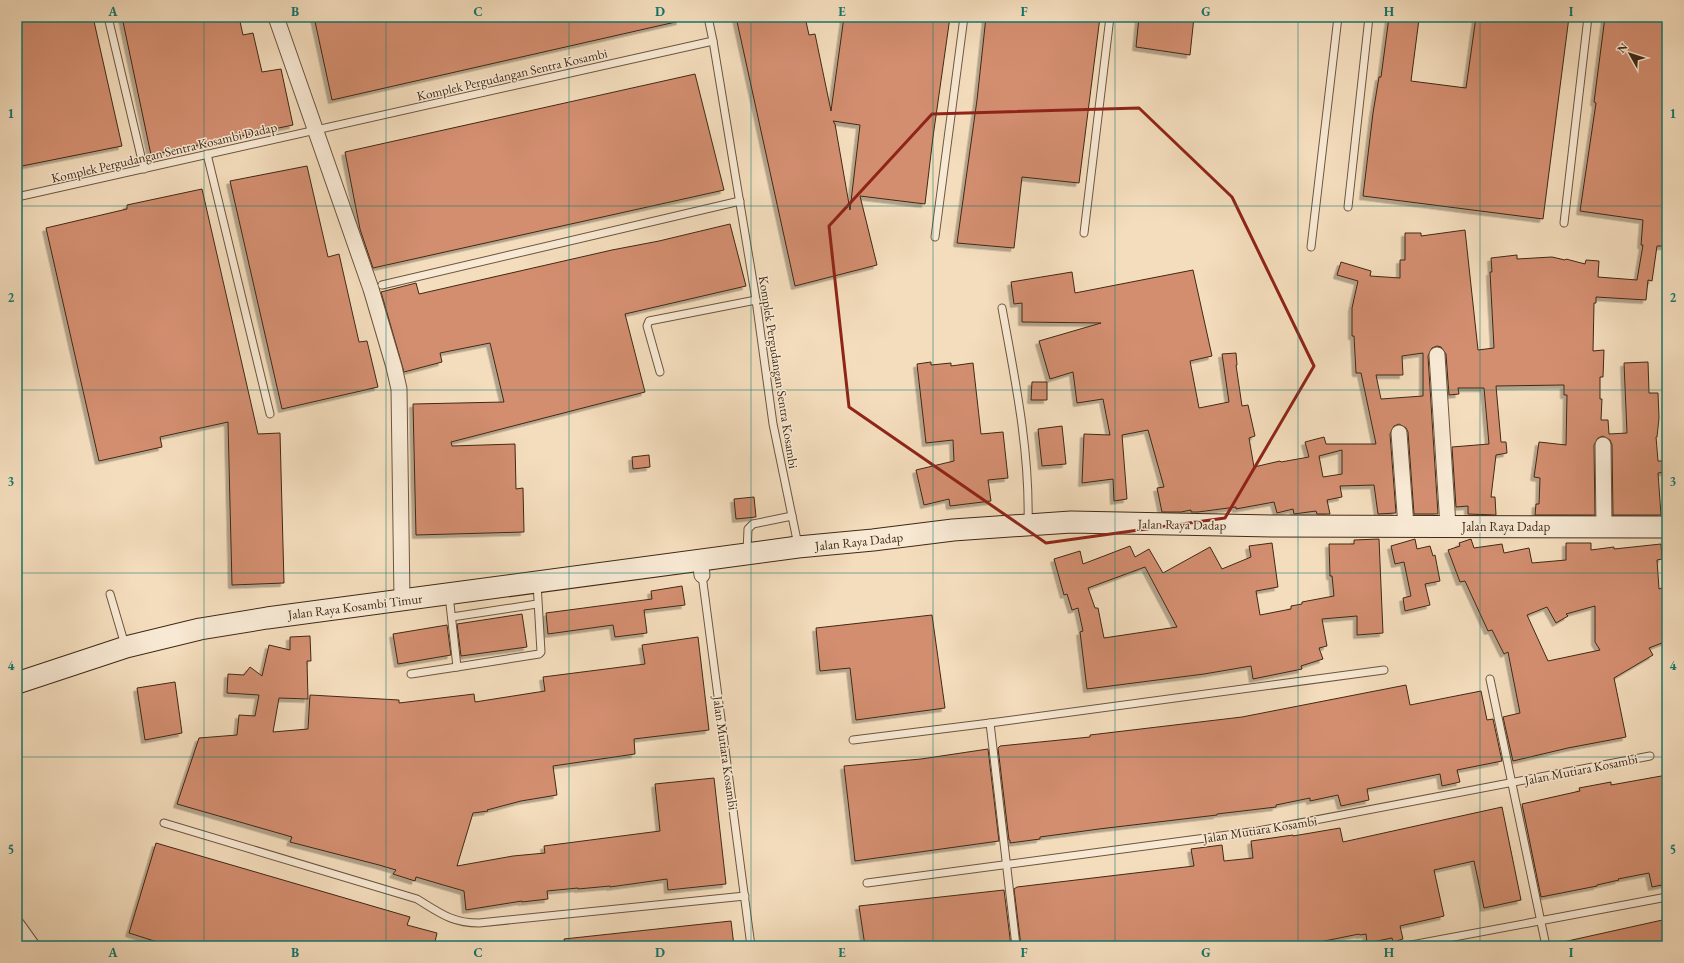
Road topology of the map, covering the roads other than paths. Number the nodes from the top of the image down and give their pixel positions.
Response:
1 (108, 17) edge
2 (276, 17) edge
3 (708, 17) edge
4 (964, 17) edge
5 (1110, 17) edge
6 (1338, 17) edge
7 (1369, 17) edge
8 (1588, 17) edge
9 (714, 41) junction
10 (316, 130) junction
11 (207, 154) junction
12 (144, 168) junction
13 (17, 197) edge
14 (740, 201) junction
15 (1348, 207) dead end
16 (1564, 222) dead end
17 (1084, 233) dead end
18 (935, 237) dead end
19 (1311, 247) dead end
20 (382, 285) dead end
21 (756, 300) junction
22 (1002, 308) dead end
23 (1437, 355) dead end
24 (660, 372) dead end
25 (270, 414) dead end
26 (1399, 433) dead end
27 (1603, 445) dead end
28 (792, 516) junction
29 (1028, 525) junction
30 (1406, 526) junction
31 (1448, 526) junction
32 (1604, 527) junction
33 (1665, 531) edge
34 (798, 547) junction
35 (747, 554) junction
36 (701, 568) junction
37 (537, 583) junction
38 (110, 594) dead end
39 (449, 594) junction
40 (402, 600) junction
41 (538, 604) junction
42 (452, 617) junction
43 (126, 647) junction
44 (457, 667) junction
45 (1384, 670) dead end
46 (410, 674) dead end
47 (1490, 679) dead end
48 (17, 683) edge
49 (990, 723) junction
50 (852, 740) dead end
51 (1650, 756) dead end
52 (1512, 782) junction
53 (164, 823) dead end
54 (1006, 864) junction
55 (867, 883) dead end
56 (745, 896) junction
57 (1667, 897) edge
58 (1541, 921) junction
59 (17, 925) edge
60 (32, 946) edge
61 (752, 946) edge
62 (1016, 946) edge
63 (1406, 946) edge
64 (1546, 946) edge

1 - 12 lane
2 - 10 street
3 - 9 lane, Komplek Pergudangan Sentra Kosambi
4 - 18 lane
5 - 17 lane
6 - 19 lane
7 - 15 lane
8 - 16 lane
9 - 10 lane, Komplek Pergudangan Sentra Kosambi
9 - 14 lane, Komplek Pergudangan Sentra Kosambi
10 - 11 lane, Komplek Pergudangan Sentra Kosambi Dadap
10 - 40 street
11 - 12 lane, Komplek Pergudangan Sentra Kosambi Dadap
11 - 25 lane
12 - 13 lane, Komplek Pergudangan Sentra Kosambi Dadap
14 - 20 lane
14 - 21 lane, Komplek Pergudangan Sentra Kosambi
21 - 24 lane
21 - 28 lane, Komplek Pergudangan Sentra Kosambi
22 - 29 lane
23 - 31 street
26 - 30 street
27 - 32 street
28 - 34 lane, Komplek Pergudangan Sentra Kosambi
28 - 35 lane
29 - 30 main road, Jalan Raya Dadap
29 - 34 main road, Jalan Raya Dadap
30 - 31 main road, Jalan Raya Dadap
31 - 32 main road, Jalan Raya Dadap
32 - 33 main road, Jalan Raya Dadap
34 - 35 main road, Jalan Raya Dadap
35 - 36 main road, Jalan Raya Dadap
36 - 37 main road, Jalan Raya Kosambi Timur
36 - 56 lane, Jalan Mutiara Kosambi
37 - 39 main road, Jalan Raya Kosambi Timur
37 - 41 lane
38 - 43 lane
39 - 40 main road, Jalan Raya Kosambi Timur
39 - 42 lane
40 - 43 main road, Jalan Raya Kosambi Timur
41 - 42 lane
41 - 44 lane
42 - 44 lane
43 - 48 main road, Jalan Raya Kosambi Timur
44 - 46 lane
45 - 49 lane
47 - 52 lane, Jalan Mutiara Kosambi
49 - 50 lane
49 - 54 lane
51 - 52 lane, Jalan Mutiara Kosambi
52 - 54 lane, Jalan Mutiara Kosambi
52 - 58 lane, Jalan Mutiara Kosambi
53 - 56 lane
54 - 55 lane, Jalan Mutiara Kosambi
54 - 62 lane
56 - 61 lane, Jalan Mutiara Kosambi
57 - 58 lane
58 - 63 lane
58 - 64 lane, Jalan Mutiara Kosambi
59 - 60 street

